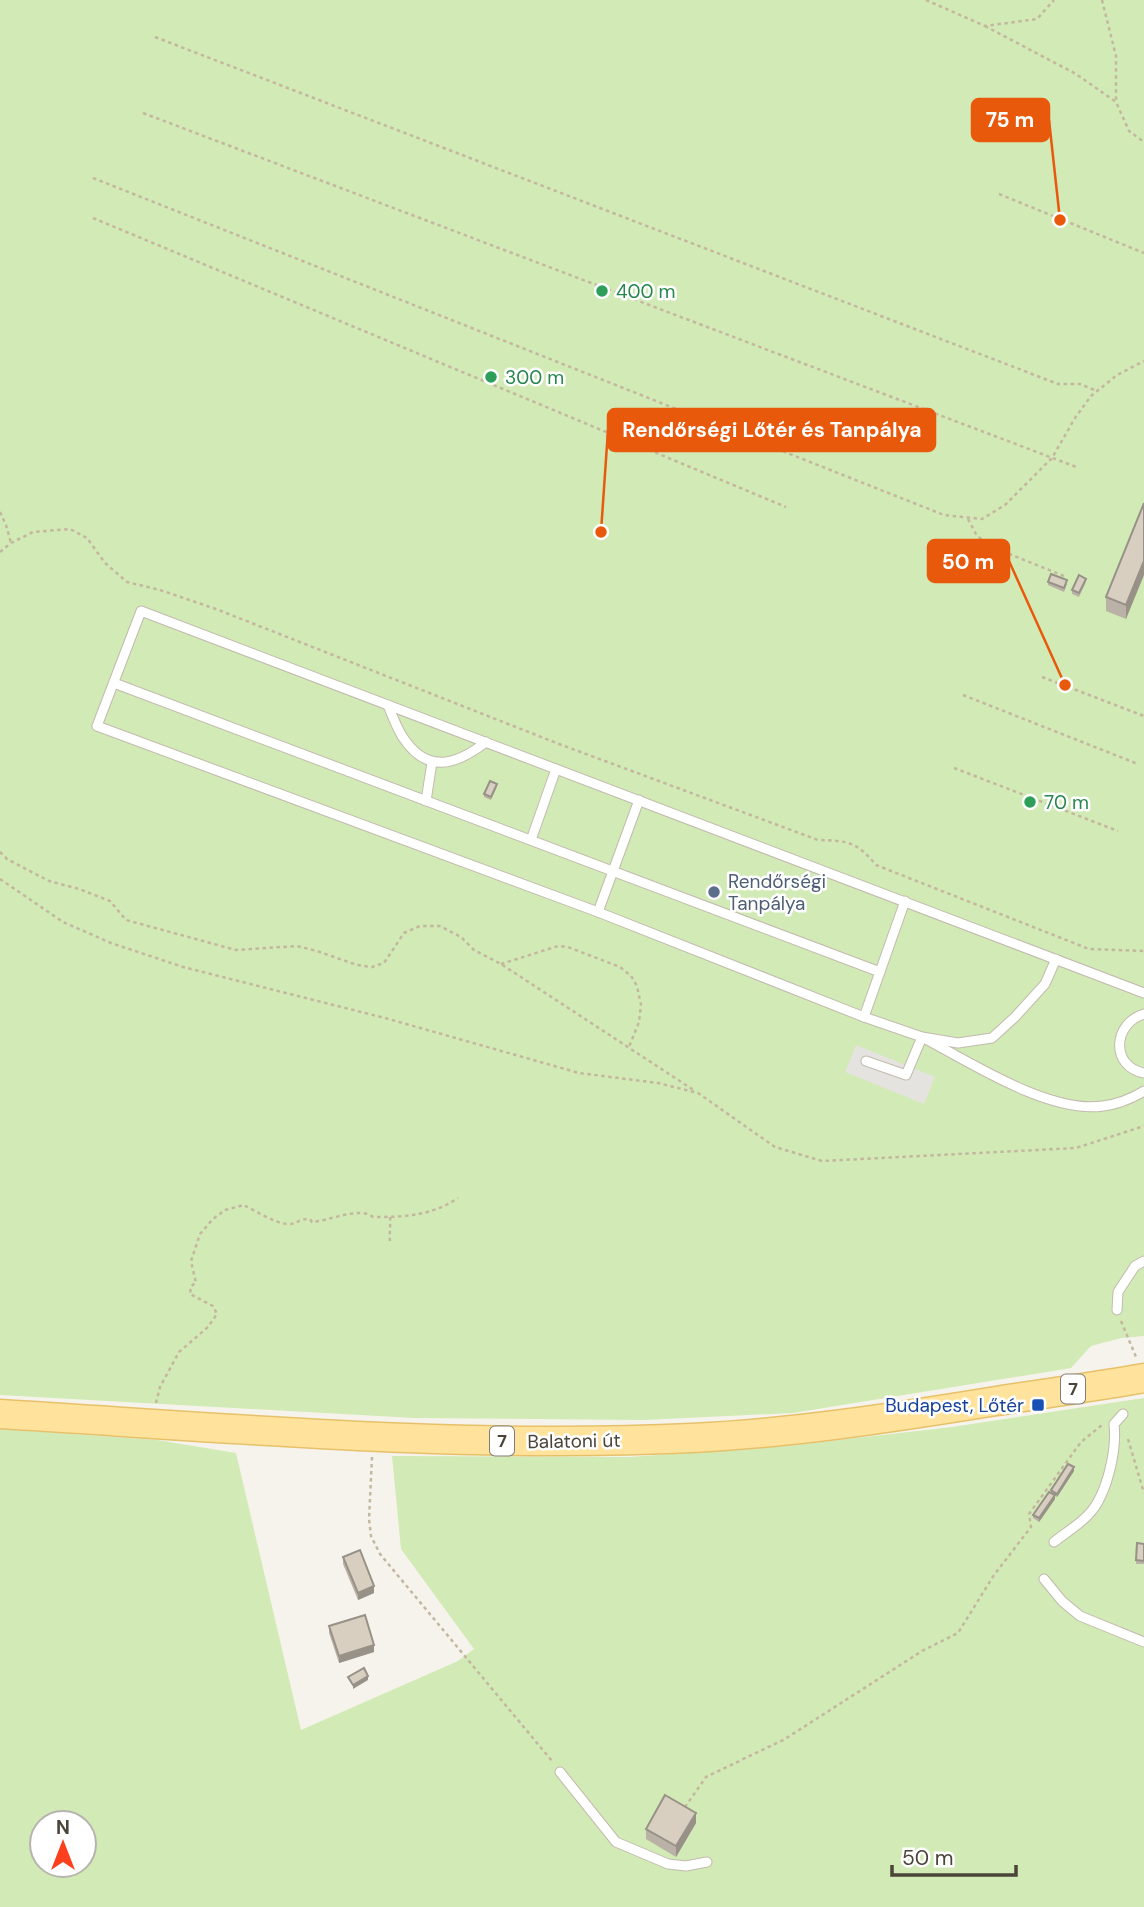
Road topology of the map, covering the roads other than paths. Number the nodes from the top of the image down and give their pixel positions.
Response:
1 (114, 683) junction
2 (388, 705) junction
3 (486, 742) junction
4 (432, 762) junction
5 (556, 769) junction
6 (639, 800) junction
7 (426, 801) junction
8 (531, 840) junction
9 (613, 871) junction
10 (905, 901) junction
11 (598, 912) junction
12 (1056, 959) junction
13 (880, 972) junction
14 (1144, 993) edge
15 (1144, 1014) edge
16 (864, 1017) junction
17 (922, 1037) junction
18 (866, 1061) dead end
19 (1144, 1073) edge
20 (1144, 1091) edge
21 (1144, 1261) edge
22 (1117, 1310) road end
23 (1142, 1371) edge
24 (0, 1414) edge
25 (1123, 1414) road end
26 (1054, 1542) dead end
27 (1044, 1579) dead end
28 (1144, 1642) edge
29 (560, 1772) road end
30 (707, 1862) dead end

1 - 2 lane
1 - 7 lane
1 - 11 lane
2 - 3 lane
2 - 4 lane
3 - 4 lane
3 - 5 lane
4 - 7 lane
5 - 6 lane
5 - 8 lane
6 - 9 lane
6 - 10 lane
7 - 8 lane
8 - 9 lane
9 - 11 lane
9 - 13 lane
10 - 12 lane
10 - 13 lane
11 - 16 lane
12 - 14 lane
12 - 17 lane
13 - 16 lane
15 - 19 lane
16 - 17 lane
17 - 18 lane
17 - 20 lane
21 - 22 lane
23 - 24 main road, Balatoni út / 7
25 - 26 lane
27 - 28 lane
29 - 30 lane

